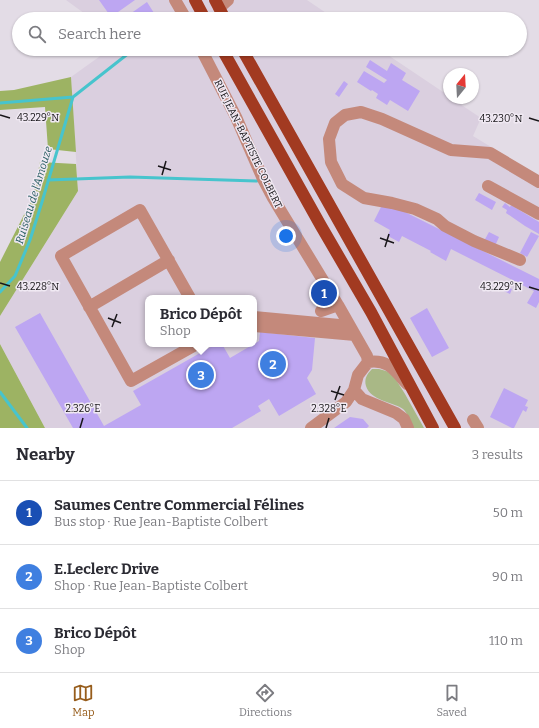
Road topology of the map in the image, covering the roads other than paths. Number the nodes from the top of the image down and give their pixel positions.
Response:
1 (175, 0) edge
2 (195, 0) edge
3 (182, 12) edge
4 (201, 12) edge
5 (205, 56) edge
6 (226, 56) edge
7 (246, 56) edge
8 (539, 182) edge
9 (488, 186) dead end
10 (539, 214) edge
11 (169, 260) junction
12 (520, 260) dead end
13 (188, 295) edge
14 (338, 305) junction
15 (89, 307) junction
16 (321, 311) dead end
17 (257, 317) edge
18 (257, 326) edge
19 (353, 331) junction
20 (192, 347) edge
21 (368, 362) junction
22 (411, 388) junction
23 (354, 390) junction
24 (311, 428) edge
25 (408, 428) edge
26 (433, 428) edge
27 (455, 428) edge

1 - 3 street
2 - 4 main road
5 - 14 street, RUE JEAN-BAPTISTE COLBERT
6 - 22 main road
7 - 27 main road
8 - 12 street
9 - 10 street
11 - 13 street
11 - 15 street
11 - 15 street
14 - 16 street
14 - 19 street, RUE JEAN-BAPTISTE COLBERT
15 - 20 street
17 - 19 street
18 - 19 street
19 - 21 street, RUE JEAN-BAPTISTE COLBERT
21 - 22 street
21 - 23 street
22 - 26 main road
23 - 24 street
23 - 25 street

